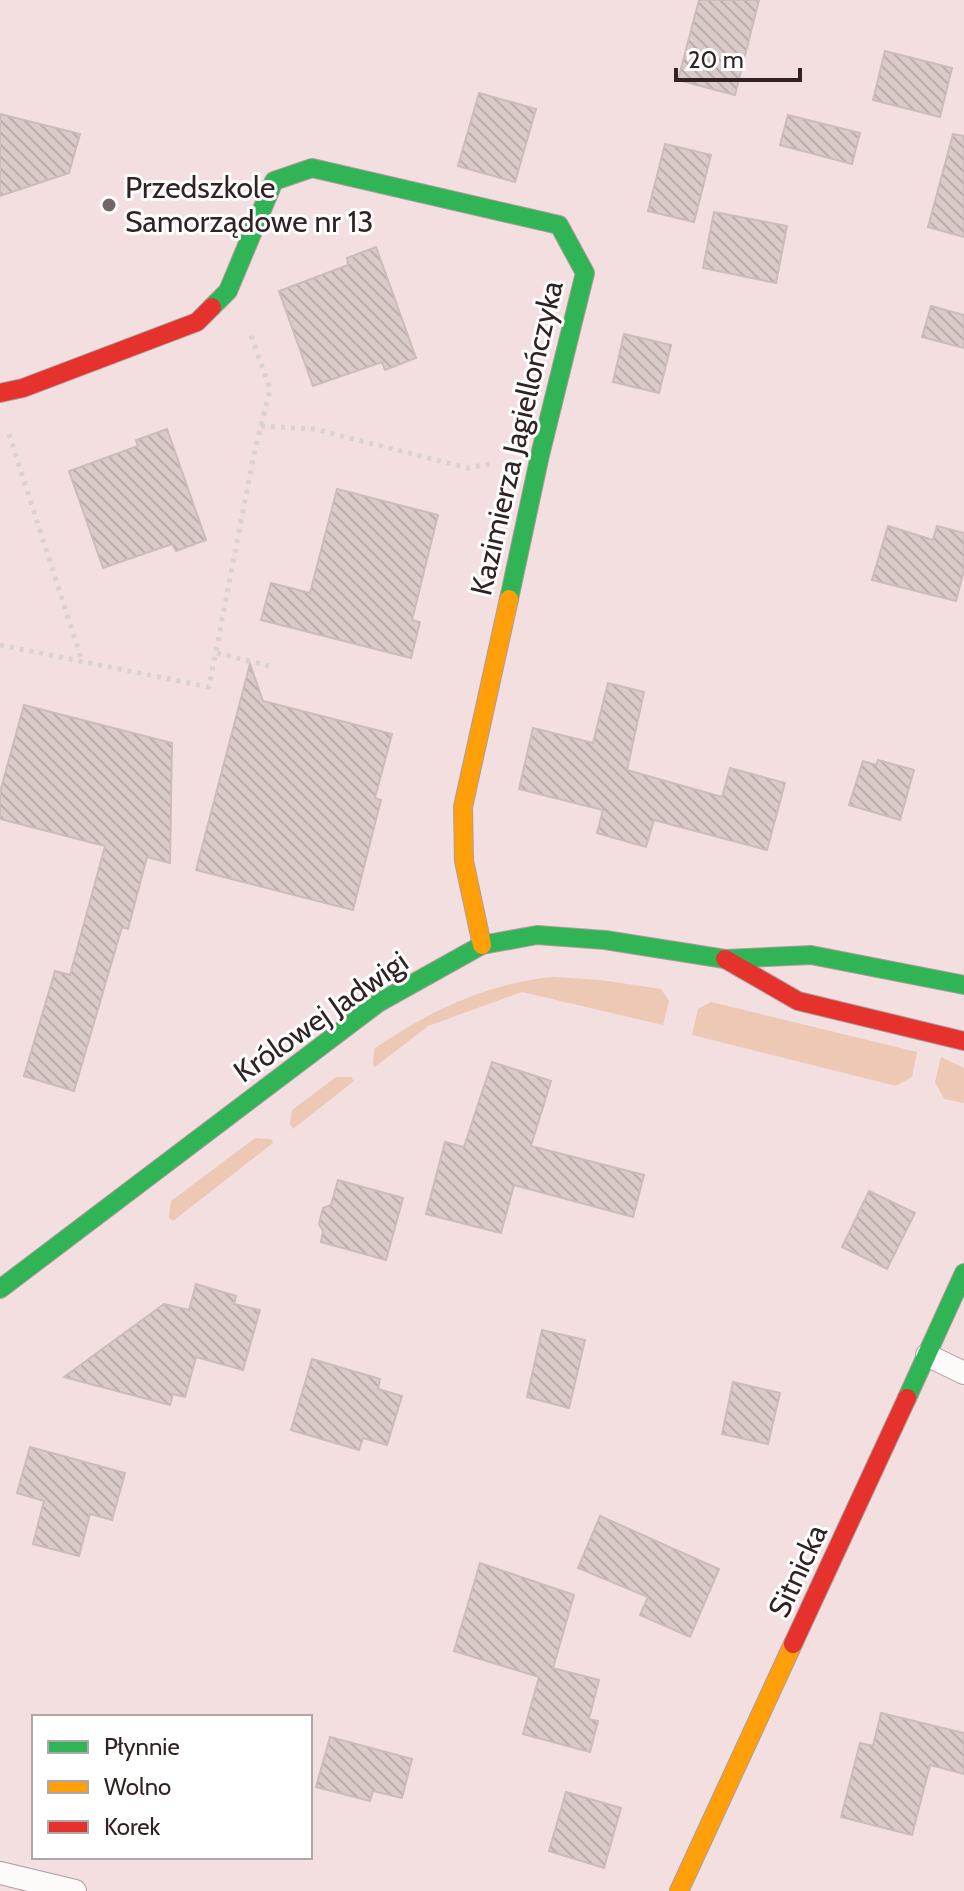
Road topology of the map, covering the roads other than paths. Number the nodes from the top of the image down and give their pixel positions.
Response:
1 (0, 393) edge
2 (482, 945) junction
3 (725, 959) junction
4 (964, 985) edge
5 (964, 1041) edge
6 (964, 1273) edge
7 (0, 1289) edge
8 (927, 1355) junction
9 (964, 1373) edge
10 (0, 1873) edge
11 (75, 1891) edge
12 (679, 1891) edge

1 - 2 street, Kazimierza Jagiellończyka
2 - 3 street, Królowej Jadwigi
2 - 7 street, Królowej Jadwigi
3 - 4 street, Królowej Jadwigi
3 - 5 street, Królowej Jadwigi
6 - 8 street, Sitnicka
8 - 9 lane
8 - 12 street, Sitnicka
10 - 11 lane

